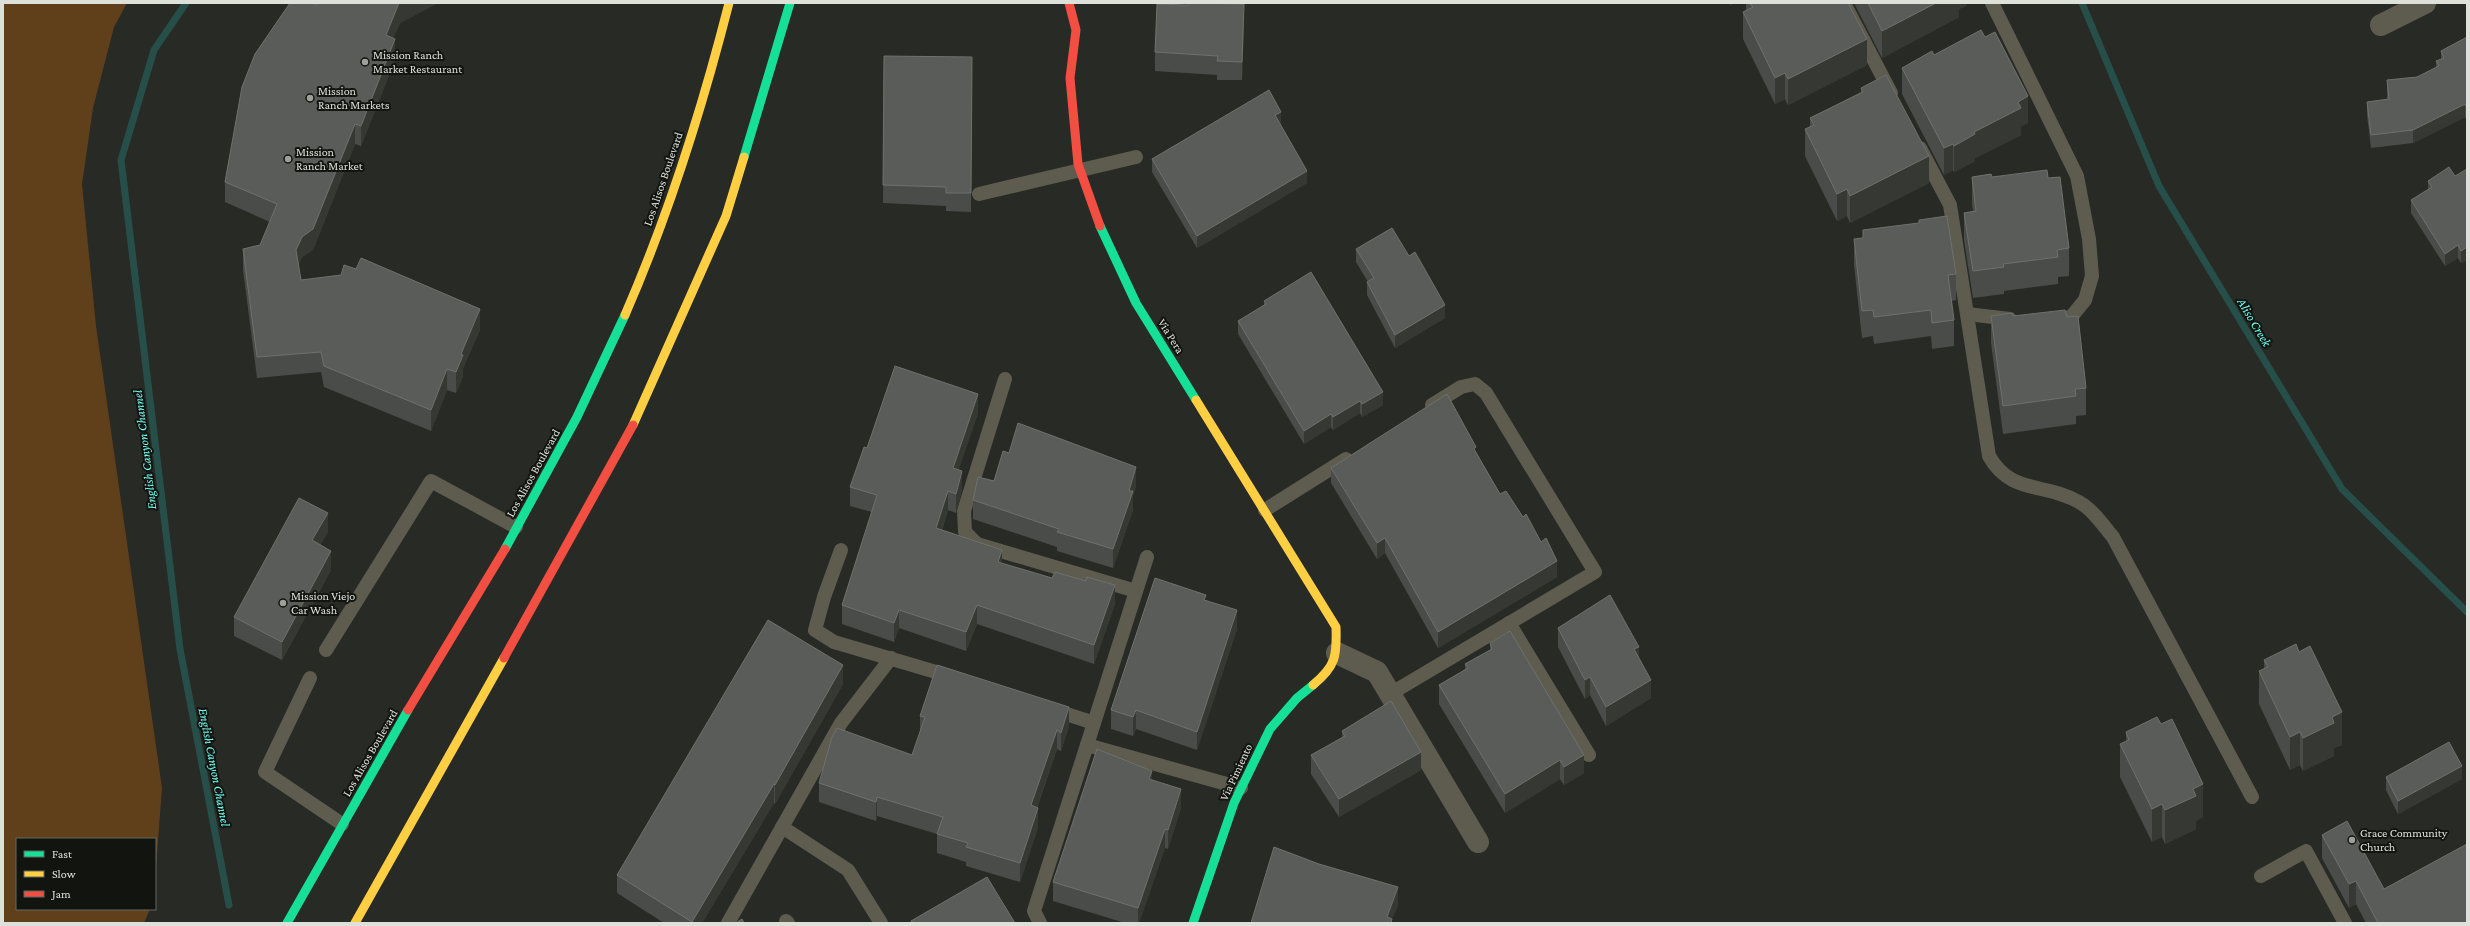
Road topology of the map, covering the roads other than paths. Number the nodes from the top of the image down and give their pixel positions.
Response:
1 (790, 3) edge
2 (1069, 3) edge
3 (1844, 3) edge
4 (1992, 3) edge
5 (2424, 3) edge
6 (733, 5) edge
7 (2382, 25) dead end
8 (1899, 108) edge
9 (1914, 136) edge
10 (1136, 157) dead end
11 (1080, 170) junction
12 (979, 194) dead end
13 (1967, 314) junction
14 (2022, 320) edge
15 (2042, 322) edge
16 (1005, 379) dead end
17 (1422, 412) edge
18 (1356, 453) edge
19 (1264, 510) junction
20 (516, 527) junction
21 (841, 550) dead end
22 (1147, 557) dead end
23 (1136, 590) junction
24 (1509, 623) junction
25 (326, 650) dead end
26 (1338, 653) junction
27 (891, 658) junction
28 (310, 678) dead end
29 (968, 682) edge
30 (1390, 694) junction
31 (1035, 704) edge
32 (1094, 723) junction
33 (1087, 745) junction
34 (1589, 755) dead end
35 (1242, 788) junction
36 (2252, 797) dead end
37 (342, 824) junction
38 (782, 827) junction
39 (1478, 842) dead end
40 (2261, 876) dead end
41 (287, 923) edge
42 (355, 923) edge
43 (728, 923) edge
44 (881, 923) edge
45 (1040, 923) edge
46 (1193, 923) edge
47 (2345, 923) edge

1 - 42 main road
2 - 11 main road, Via Pera
3 - 8 lane
4 - 15 lane
5 - 7 street
6 - 20 main road, Los Alisos Boulevard
9 - 13 lane
10 - 11 lane
11 - 12 lane
11 - 19 main road, Via Pera
13 - 14 lane
13 - 36 lane
16 - 23 lane
17 - 24 lane
18 - 19 lane
19 - 26 main road, Via Pera
20 - 25 lane
20 - 37 main road, Los Alisos Boulevard
21 - 27 lane
22 - 23 lane
23 - 32 lane
24 - 30 lane
24 - 34 lane
26 - 30 street
26 - 35 main road, Via Pimiento
27 - 29 lane
27 - 38 lane
28 - 37 lane
30 - 39 street
31 - 32 lane
32 - 33 lane
33 - 35 lane
33 - 45 lane
35 - 46 main road, Via Pimiento
37 - 41 main road, Los Alisos Boulevard
38 - 43 lane
38 - 44 lane
40 - 47 lane

